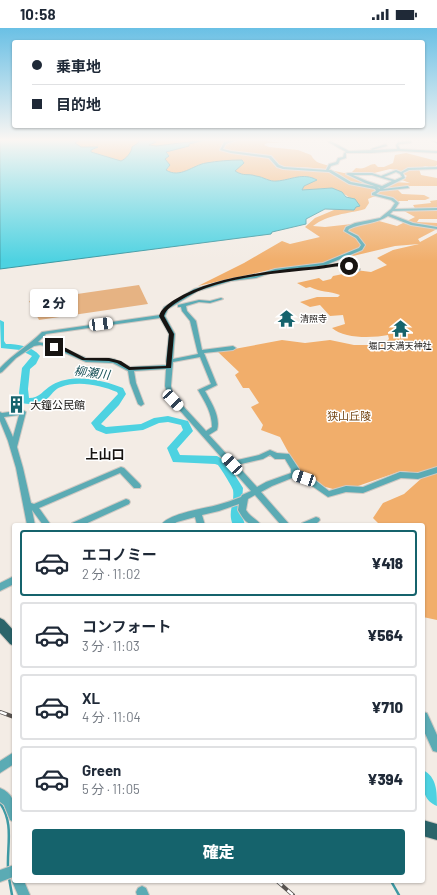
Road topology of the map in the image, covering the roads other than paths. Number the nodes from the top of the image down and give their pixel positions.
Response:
1 (346, 180) edge
2 (363, 180) edge
3 (395, 181) edge
4 (408, 187) dead end
5 (380, 189) junction
6 (437, 209) edge
7 (392, 210) junction
8 (386, 214) junction
9 (437, 228) edge
10 (358, 270) dead end
11 (259, 275) junction
12 (196, 290) junction
13 (221, 299) dead end
14 (200, 301) junction
15 (170, 305) junction
16 (183, 306) junction
17 (162, 316) junction
18 (33, 344) junction
19 (233, 348) dead end
20 (201, 354) junction
21 (169, 364) junction
22 (129, 369) junction
23 (0, 371) edge
24 (141, 404) dead end
25 (0, 415) edge
26 (205, 434) junction
27 (14, 446) junction
28 (232, 464) junction
29 (437, 470) edge
30 (294, 475) junction
31 (137, 486) dead end
32 (256, 490) junction
33 (240, 500) junction
34 (126, 502) dead end
35 (31, 506) junction
36 (197, 513) junction
37 (316, 520) dead end
38 (31, 523) edge
39 (44, 523) edge
40 (80, 523) edge
41 (168, 523) edge
42 (200, 523) edge
43 (254, 523) edge
44 (284, 523) edge
45 (309, 523) edge
46 (12, 581) edge
47 (0, 587) edge
48 (0, 624) edge
49 (12, 638) edge
50 (425, 719) edge
51 (433, 729) edge
52 (437, 746) edge
53 (12, 760) edge
54 (0, 768) edge
55 (0, 794) edge
56 (12, 811) edge
57 (425, 829) edge
58 (437, 832) edge
59 (12, 872) edge
60 (0, 876) edge
61 (19, 883) edge
62 (24, 895) edge

1 - 5 street
2 - 5 street
3 - 5 street
4 - 5 street
5 - 7 street
6 - 7 street
7 - 8 street
8 - 9 street
8 - 11 street
10 - 11 street
11 - 12 street
12 - 14 street
12 - 15 street
13 - 14 street
14 - 16 street
15 - 16 street
15 - 17 street
16 - 20 street
17 - 18 street
17 - 21 street
18 - 22 street
18 - 23 street
19 - 20 street
20 - 21 street
20 - 26 street
21 - 22 street
21 - 26 street
22 - 24 street
25 - 27 street
25 - 27 street
26 - 28 street
27 - 35 street
28 - 30 street
28 - 32 street
29 - 30 street
30 - 32 street
31 - 35 street
32 - 33 street
32 - 44 street
33 - 36 street
33 - 43 street
34 - 40 street
35 - 38 street
35 - 39 street
36 - 41 street
36 - 42 street
37 - 45 street
46 - 47 street
48 - 49 main road
50 - 51 street
51 - 52 street
53 - 54 street
55 - 56 street
57 - 58 main road
59 - 60 street
61 - 62 street

